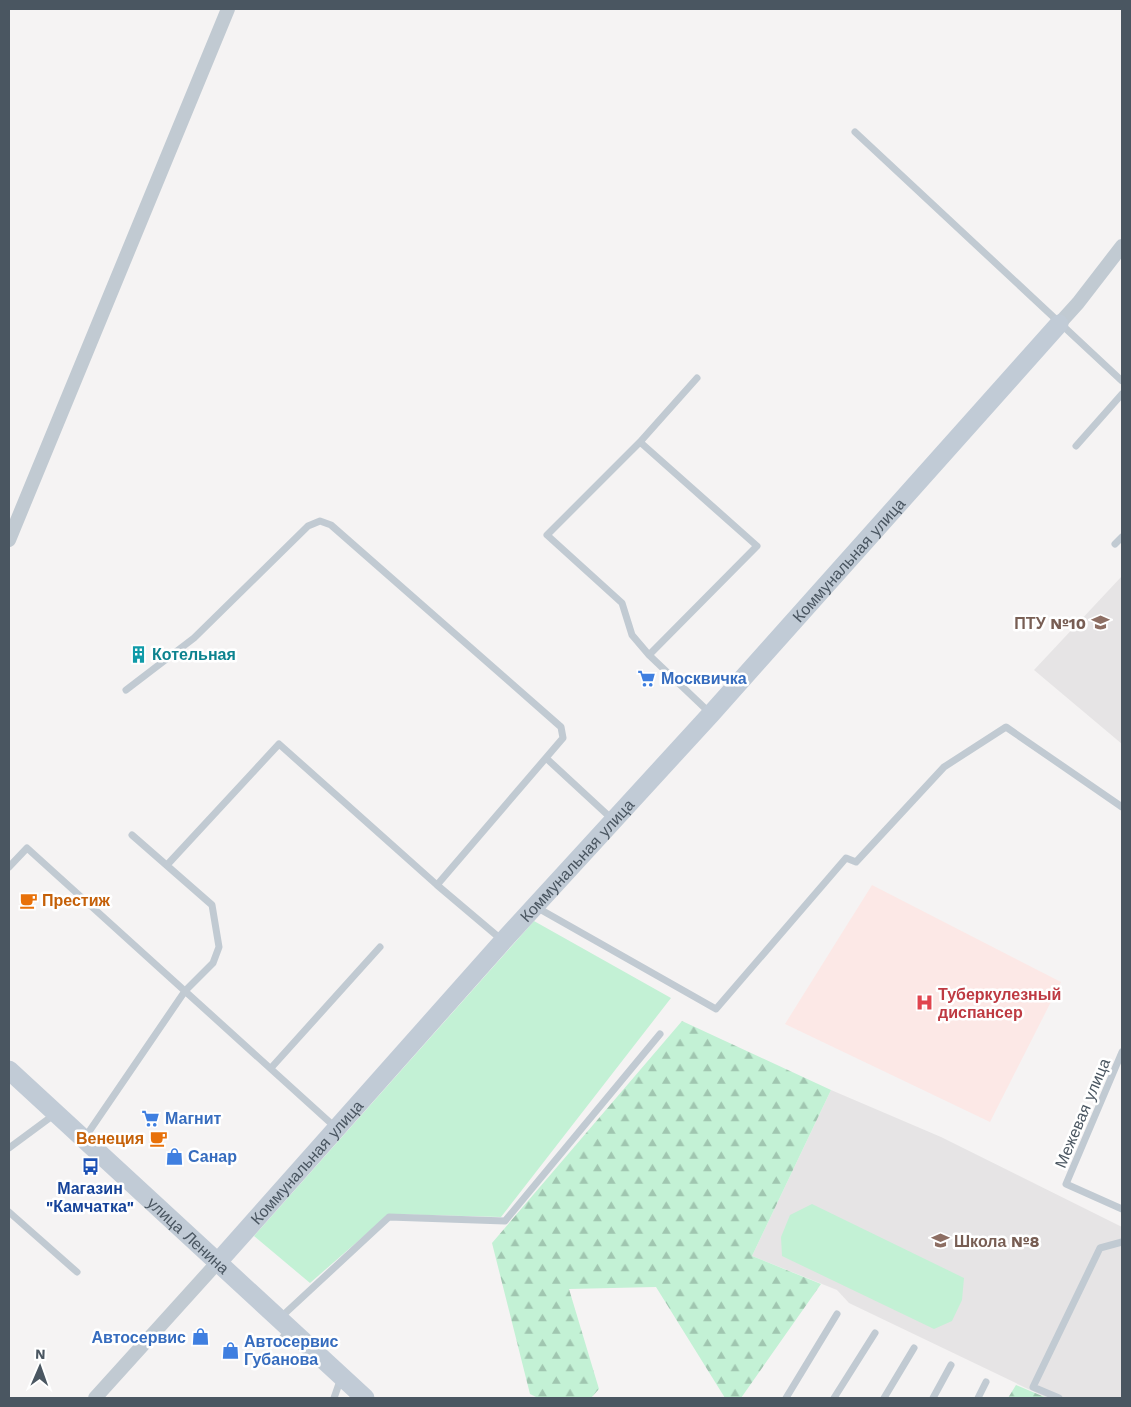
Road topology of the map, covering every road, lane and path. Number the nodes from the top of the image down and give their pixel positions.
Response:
1 (228, 9) edge
2 (855, 132) dead end
3 (1122, 246) edge
4 (1060, 324) junction
5 (697, 378) dead end
6 (1122, 381) edge
7 (1122, 394) edge
8 (640, 442) junction
9 (1076, 446) dead end
10 (1122, 537) edge
11 (9, 540) edge
12 (1115, 544) dead end
13 (649, 655) junction
14 (126, 690) dead end
15 (711, 714) junction
16 (546, 758) junction
17 (1122, 807) edge
18 (613, 820) junction
19 (132, 835) dead end
20 (167, 865) junction
21 (9, 867) edge
22 (437, 885) junction
23 (535, 906) junction
24 (503, 941) junction
25 (380, 947) dead end
26 (185, 991) junction
27 (660, 1034) dead end
28 (1122, 1052) edge
29 (271, 1068) junction
30 (10, 1071) edge
31 (56, 1114) junction
32 (337, 1129) junction
33 (84, 1139) junction
34 (9, 1148) edge
35 (1122, 1209) edge
36 (9, 1212) edge
37 (1122, 1242) edge
38 (217, 1263) junction
39 (78, 1272) dead end
40 (837, 1314) dead end
41 (285, 1324) junction
42 (875, 1333) dead end
43 (278, 1344) dead end
44 (914, 1348) dead end
45 (951, 1365) dead end
46 (342, 1378) junction
47 (986, 1382) dead end
48 (95, 1398) edge
49 (334, 1398) edge
50 (365, 1398) edge
51 (786, 1398) edge
52 (834, 1398) edge
53 (884, 1398) edge
54 (933, 1398) edge
55 (978, 1398) edge
56 (1059, 1398) edge

1 - 11 street
2 - 4 lane
3 - 4 street
4 - 6 lane
4 - 15 street, Коммунальная улица
5 - 8 lane
7 - 9 lane
8 - 13 lane
8 - 13 lane
10 - 12 lane
13 - 15 lane
14 - 16 lane
15 - 18 street, Коммунальная улица
16 - 18 lane
16 - 22 lane
17 - 23 lane
18 - 23 street, Коммунальная улица
19 - 20 lane
20 - 22 lane
20 - 26 lane
21 - 26 lane
22 - 24 lane
23 - 24 street, Коммунальная улица
24 - 32 street, Коммунальная улица
25 - 29 lane
26 - 29 lane
26 - 33 lane
27 - 41 lane
28 - 35 lane, Межевая улица
29 - 32 lane
30 - 31 street, улица Ленина
31 - 33 street, улица Ленина
31 - 34 lane
32 - 38 street, Коммунальная улица
33 - 38 street, улица Ленина
36 - 39 lane
37 - 56 lane
38 - 41 street, улица Ленина
38 - 48 street, Коммунальная улица
40 - 51 lane
41 - 43 lane
41 - 46 street, улица Ленина
42 - 52 lane
44 - 53 lane
45 - 54 lane
46 - 49 lane
46 - 50 street, улица Ленина
47 - 55 lane

